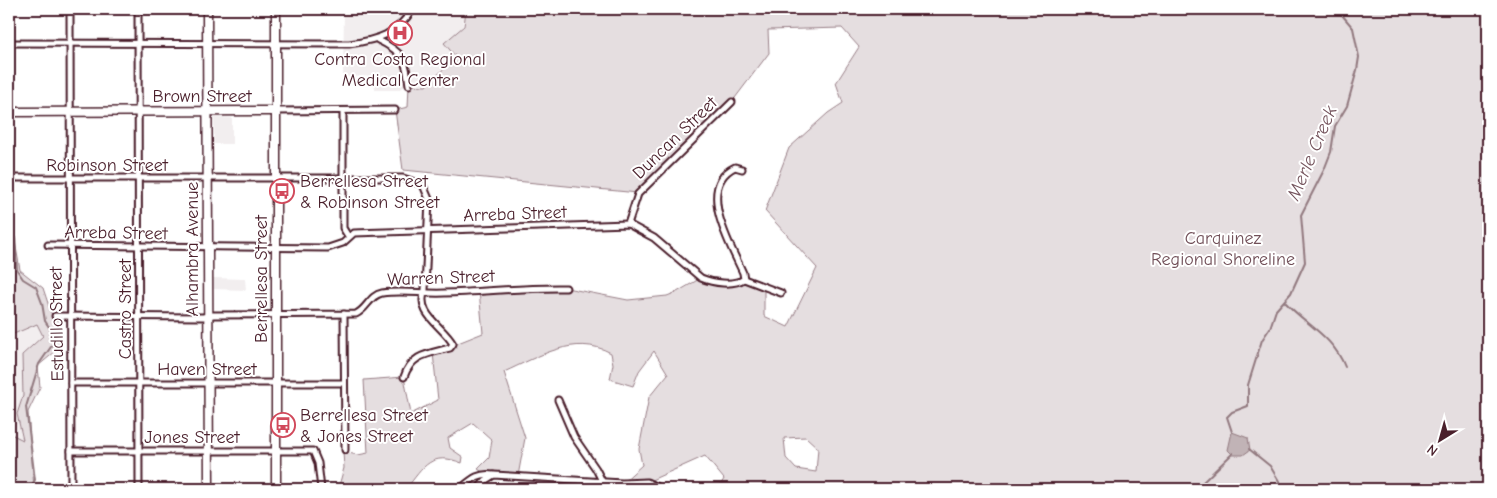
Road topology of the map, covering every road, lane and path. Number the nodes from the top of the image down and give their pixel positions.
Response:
1 (70, 9) edge
2 (138, 9) edge
3 (207, 9) edge
4 (276, 9) edge
5 (413, 9) edge
6 (378, 40) junction
7 (70, 42) junction
8 (9, 43) edge
9 (275, 43) junction
10 (138, 44) junction
11 (207, 44) junction
12 (409, 85) dead end
13 (732, 102) dead end
14 (343, 110) junction
15 (395, 110) dead end
16 (69, 111) junction
17 (138, 111) junction
18 (206, 111) junction
19 (276, 111) junction
20 (9, 112) edge
21 (742, 168) dead end
22 (9, 178) edge
23 (70, 178) junction
24 (138, 178) junction
25 (206, 178) junction
26 (276, 179) junction
27 (343, 179) junction
28 (628, 224) junction
29 (428, 230) junction
30 (348, 236) junction
31 (48, 245) dead end
32 (70, 246) junction
33 (139, 247) junction
34 (208, 247) junction
35 (275, 247) junction
36 (744, 279) junction
37 (566, 288) dead end
38 (781, 293) dead end
39 (423, 294) junction
40 (276, 314) junction
41 (344, 314) junction
42 (56, 316) dead end
43 (70, 316) junction
44 (208, 316) junction
45 (139, 317) junction
46 (404, 377) dead end
47 (138, 382) junction
48 (208, 382) junction
49 (71, 383) junction
50 (276, 383) junction
51 (344, 383) junction
52 (558, 400) dead end
53 (71, 450) junction
54 (138, 450) junction
55 (208, 450) junction
56 (345, 450) dead end
57 (276, 451) junction
58 (494, 475) junction
59 (600, 480) junction
60 (612, 482) junction
61 (71, 489) edge
62 (139, 489) edge
63 (209, 489) edge
64 (276, 489) edge
65 (321, 489) edge
66 (460, 489) edge
67 (478, 489) edge
68 (607, 489) edge
69 (661, 489) edge

1 - 7 street, Estudillo Street
2 - 10 street, Castro Street
3 - 11 main road, Alhambra Avenue
4 - 9 main road, Berrellesa Street
5 - 6 street
6 - 9 street
6 - 12 street
7 - 8 street
7 - 10 street
7 - 16 street, Estudillo Street
9 - 11 street
9 - 19 main road, Berrellesa Street
10 - 11 street
10 - 17 street, Castro Street
11 - 18 main road, Alhambra Avenue
13 - 28 street, Duncan Street
14 - 15 street, Brown Street
14 - 19 street, Brown Street
14 - 27 street
16 - 17 main road, Brown Street
16 - 20 main road, Brown Street
16 - 23 street, Estudillo Street
17 - 18 main road, Brown Street
17 - 24 street, Castro Street
18 - 19 main road, Brown Street
18 - 25 main road, Alhambra Avenue
19 - 26 main road, Berrellesa Street
21 - 36 street
22 - 23 street, Robinson Street
23 - 24 street, Robinson Street
23 - 32 street, Estudillo Street
24 - 25 street, Robinson Street
24 - 33 street, Castro Street
25 - 26 street, Robinson Street
25 - 34 main road, Alhambra Avenue
26 - 27 street, Robinson Street
26 - 35 main road, Berrellesa Street
27 - 29 street, Robinson Street
27 - 30 street
28 - 29 street, Arreba Street
28 - 36 street
29 - 30 street, Arreba Street
29 - 39 street, Robinson Street
30 - 35 street, Arreba Street
31 - 32 street, Arreba Street
32 - 33 street, Arreba Street
32 - 43 street, Estudillo Street
33 - 34 street, Arreba Street
33 - 45 street, Castro Street
34 - 35 street, Arreba Street
34 - 44 main road, Alhambra Avenue
35 - 40 main road, Berrellesa Street
36 - 38 street
37 - 39 street, Warren Street
39 - 41 street, Warren Street
39 - 46 street
40 - 41 street, Warren Street
40 - 44 street, Warren Street
40 - 50 main road, Berrellesa Street
41 - 51 street
42 - 43 street, Warren Street
43 - 45 street, Warren Street
43 - 49 street, Estudillo Street
44 - 45 street, Warren Street
44 - 48 main road, Alhambra Avenue
45 - 47 street, Castro Street
47 - 48 street, Haven Street
47 - 49 street, Haven Street
47 - 54 street, Castro Street
48 - 50 street, Haven Street
48 - 55 main road, Alhambra Avenue
49 - 53 street, Estudillo Street
50 - 51 street, Haven Street
50 - 57 main road, Berrellesa Street
51 - 56 street
52 - 59 street
53 - 54 street, Jones Street
53 - 61 street, Estudillo Street
54 - 55 street, Jones Street
54 - 62 street, Castro Street
55 - 57 street, Jones Street
55 - 63 main road, Alhambra Avenue
57 - 64 main road, Berrellesa Street
57 - 65 street, Jones Street
58 - 59 street
58 - 66 street
58 - 67 street
59 - 60 street
59 - 68 street
60 - 68 street
60 - 69 street

